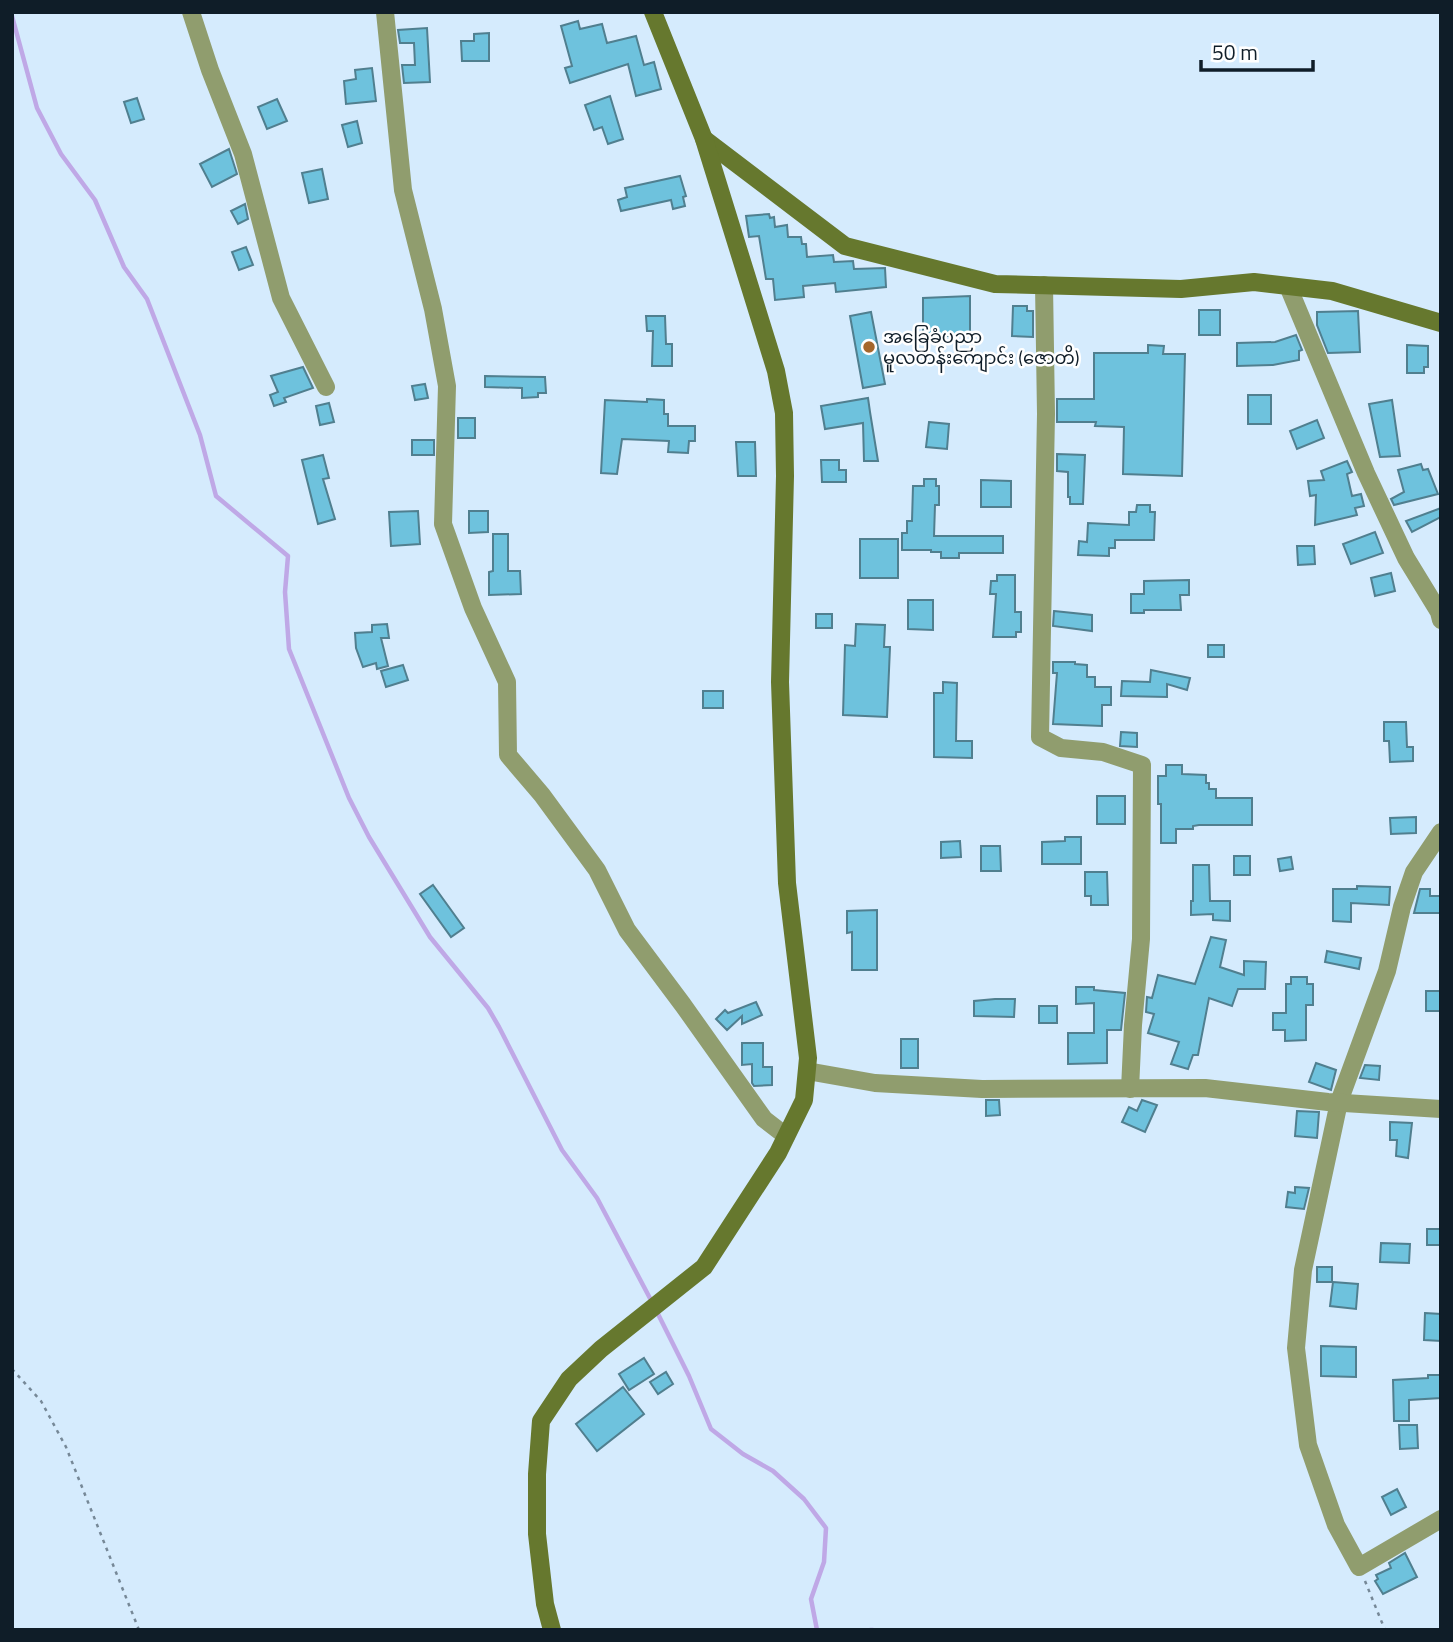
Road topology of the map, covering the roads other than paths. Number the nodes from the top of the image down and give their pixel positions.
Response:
1 (191, 12) edge
2 (385, 12) edge
3 (653, 12) edge
4 (704, 139) junction
5 (1044, 285) junction
6 (1288, 286) junction
7 (1441, 323) edge
8 (326, 387) dead end
9 (1440, 615) edge
10 (1441, 832) edge
11 (807, 1071) junction
12 (1130, 1088) junction
13 (1339, 1102) junction
14 (1441, 1109) edge
15 (786, 1136) junction
16 (1441, 1519) edge
17 (552, 1630) edge

1 - 8 street
2 - 15 street
3 - 4 main road
4 - 5 main road
4 - 11 main road
5 - 6 main road
5 - 12 street
6 - 7 main road
6 - 9 street
10 - 13 street
11 - 12 street
11 - 15 main road
12 - 13 street
13 - 14 street
13 - 16 street
15 - 17 main road

